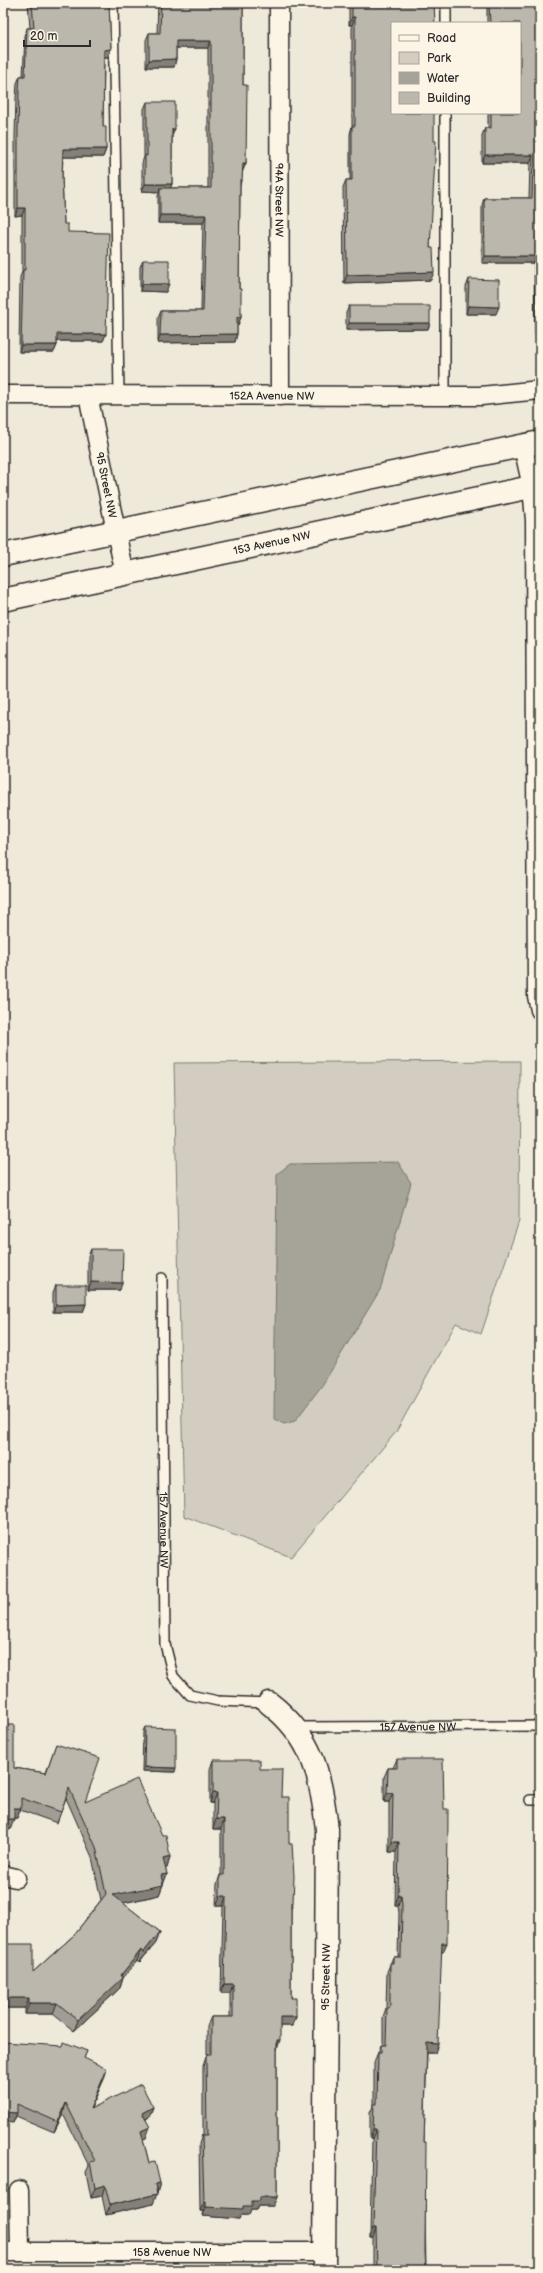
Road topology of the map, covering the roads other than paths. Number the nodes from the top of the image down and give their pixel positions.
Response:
1 (114, 3) edge
2 (279, 3) edge
3 (446, 3) edge
4 (446, 22) edge
5 (445, 114) edge
6 (540, 390) edge
7 (3, 395) edge
8 (88, 395) junction
9 (119, 395) junction
10 (280, 396) junction
11 (445, 396) junction
12 (532, 444) edge
13 (536, 486) edge
14 (116, 531) junction
15 (3, 555) edge
16 (125, 575) junction
17 (3, 600) edge
18 (540, 1010) edge
19 (162, 1278) dead end
20 (269, 1703) joint
21 (540, 1726) edge
22 (296, 1727) junction
23 (530, 1800) dead end
24 (540, 1800) edge
25 (19, 2190) dead end
26 (11, 2252) edge
27 (324, 2261) edge

1 - 9 lane
2 - 10 street, 94A Street NW
3 - 4 lane
5 - 11 lane
6 - 11 street, 152A Avenue NW
7 - 8 street, 152A Avenue NW
8 - 9 street, 152A Avenue NW
8 - 14 street, 95 Street NW
9 - 10 street, 152A Avenue NW
10 - 11 street, 152A Avenue NW
12 - 13 street
12 - 14 main road
13 - 16 main road, 153 Avenue NW
13 - 18 street
14 - 15 main road
14 - 16 street, 95 Street NW
16 - 17 main road, 153 Avenue NW
19 - 20 lane, 157 Avenue NW
20 - 22 main road, 95 Street NW
21 - 22 lane, 157 Avenue NW
22 - 27 main road, 95 Street NW
23 - 24 lane
25 - 26 street, 158 Avenue NW
26 - 27 street, 158 Avenue NW

